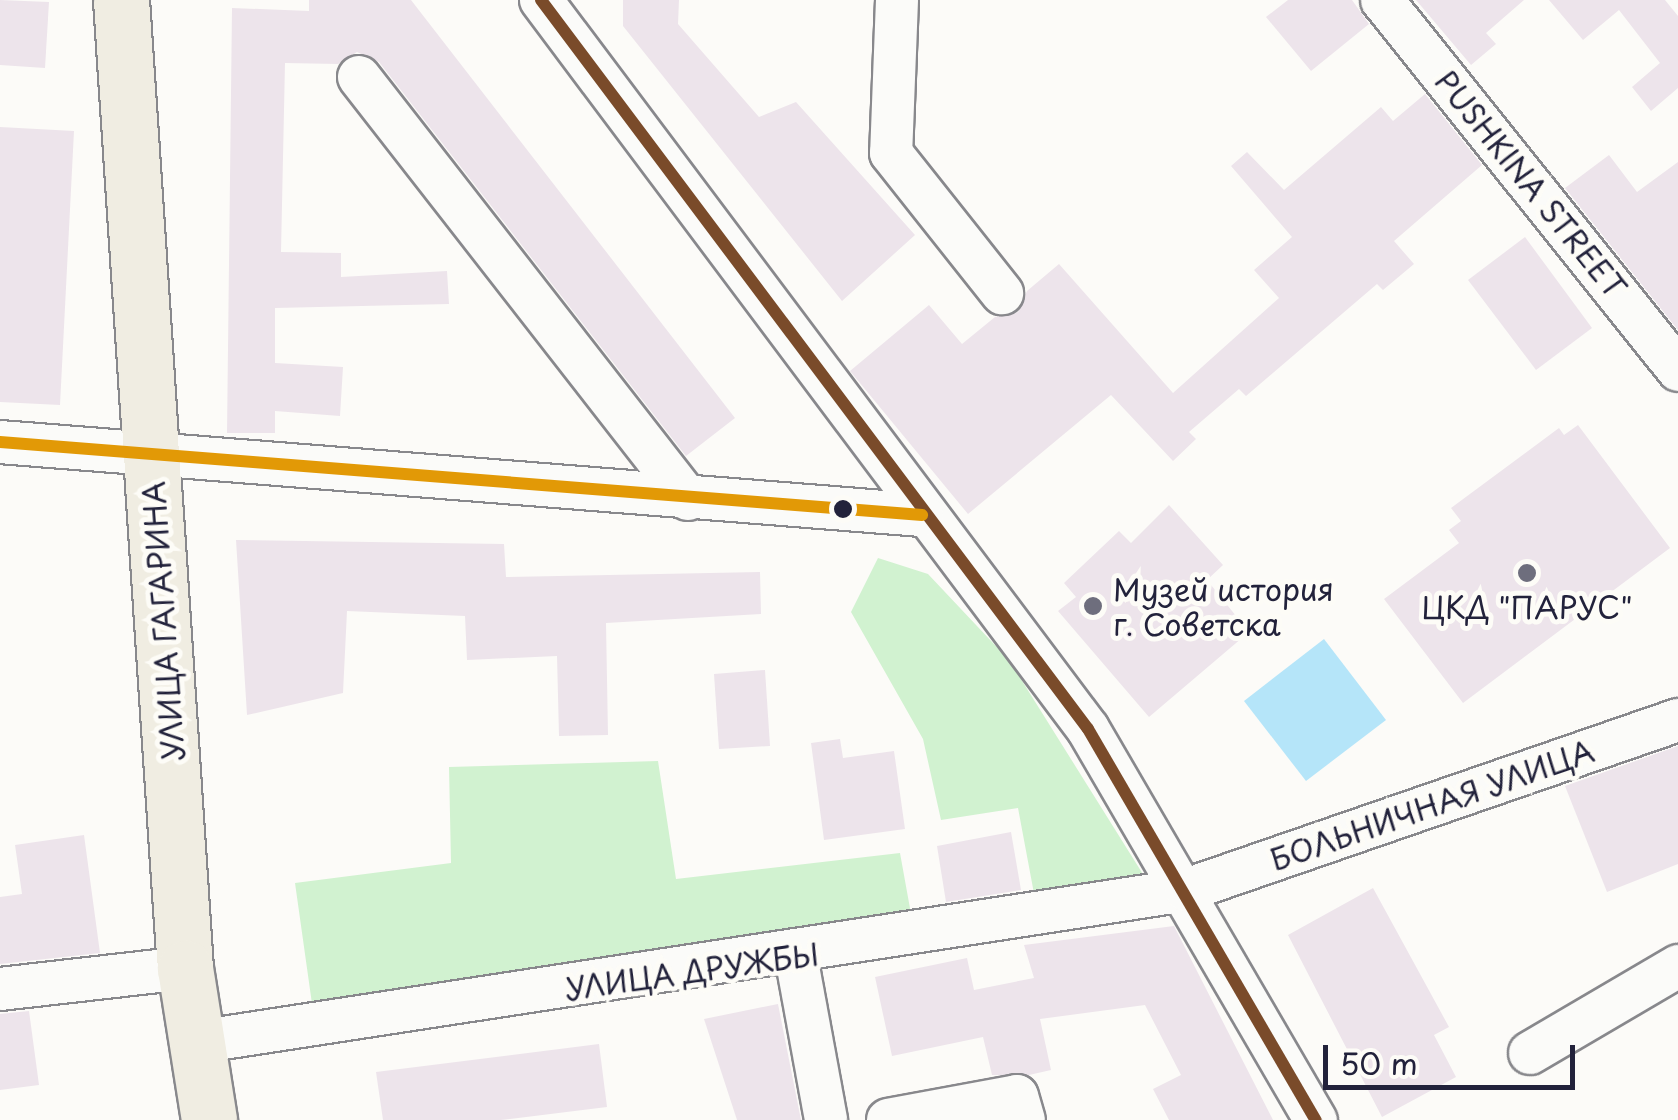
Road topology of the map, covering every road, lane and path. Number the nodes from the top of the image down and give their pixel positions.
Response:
1 (121, 0) edge
2 (542, 0) edge
3 (897, 0) edge
4 (1382, 0) edge
5 (359, 77) dead end
6 (1002, 293) dead end
7 (1678, 370) edge
8 (0, 442) edge
9 (152, 455) junction
10 (688, 498) junction
11 (922, 516) junction
12 (1678, 720) edge
13 (1186, 890) junction
14 (796, 956) junction
15 (1678, 966) edge
16 (186, 968) junction
17 (0, 989) edge
18 (197, 1042) junction
19 (1530, 1053) dead end
20 (208, 1120) edge
21 (826, 1120) edge
22 (888, 1120) edge
23 (1024, 1120) edge
24 (1316, 1120) edge

1 - 9 main road, УЛИЦА ГАГАРИНА
2 - 11 street
3 - 6 street
4 - 7 street, PUSHKINA STREET
5 - 10 street
8 - 9 street
9 - 10 street
9 - 16 main road, УЛИЦА ГАГАРИНА
10 - 11 street
11 - 13 street
12 - 13 street, БОЛЬНИЧНАЯ УЛИЦА
13 - 14 street, УЛИЦА ДРУЖБЫ
13 - 24 street
14 - 18 street, УЛИЦА ДРУЖБЫ
14 - 21 street
15 - 19 street
16 - 17 street
16 - 18 main road, УЛИЦА ГАГАРИНА
18 - 20 main road, УЛИЦА ГАГАРИНА
22 - 23 street

